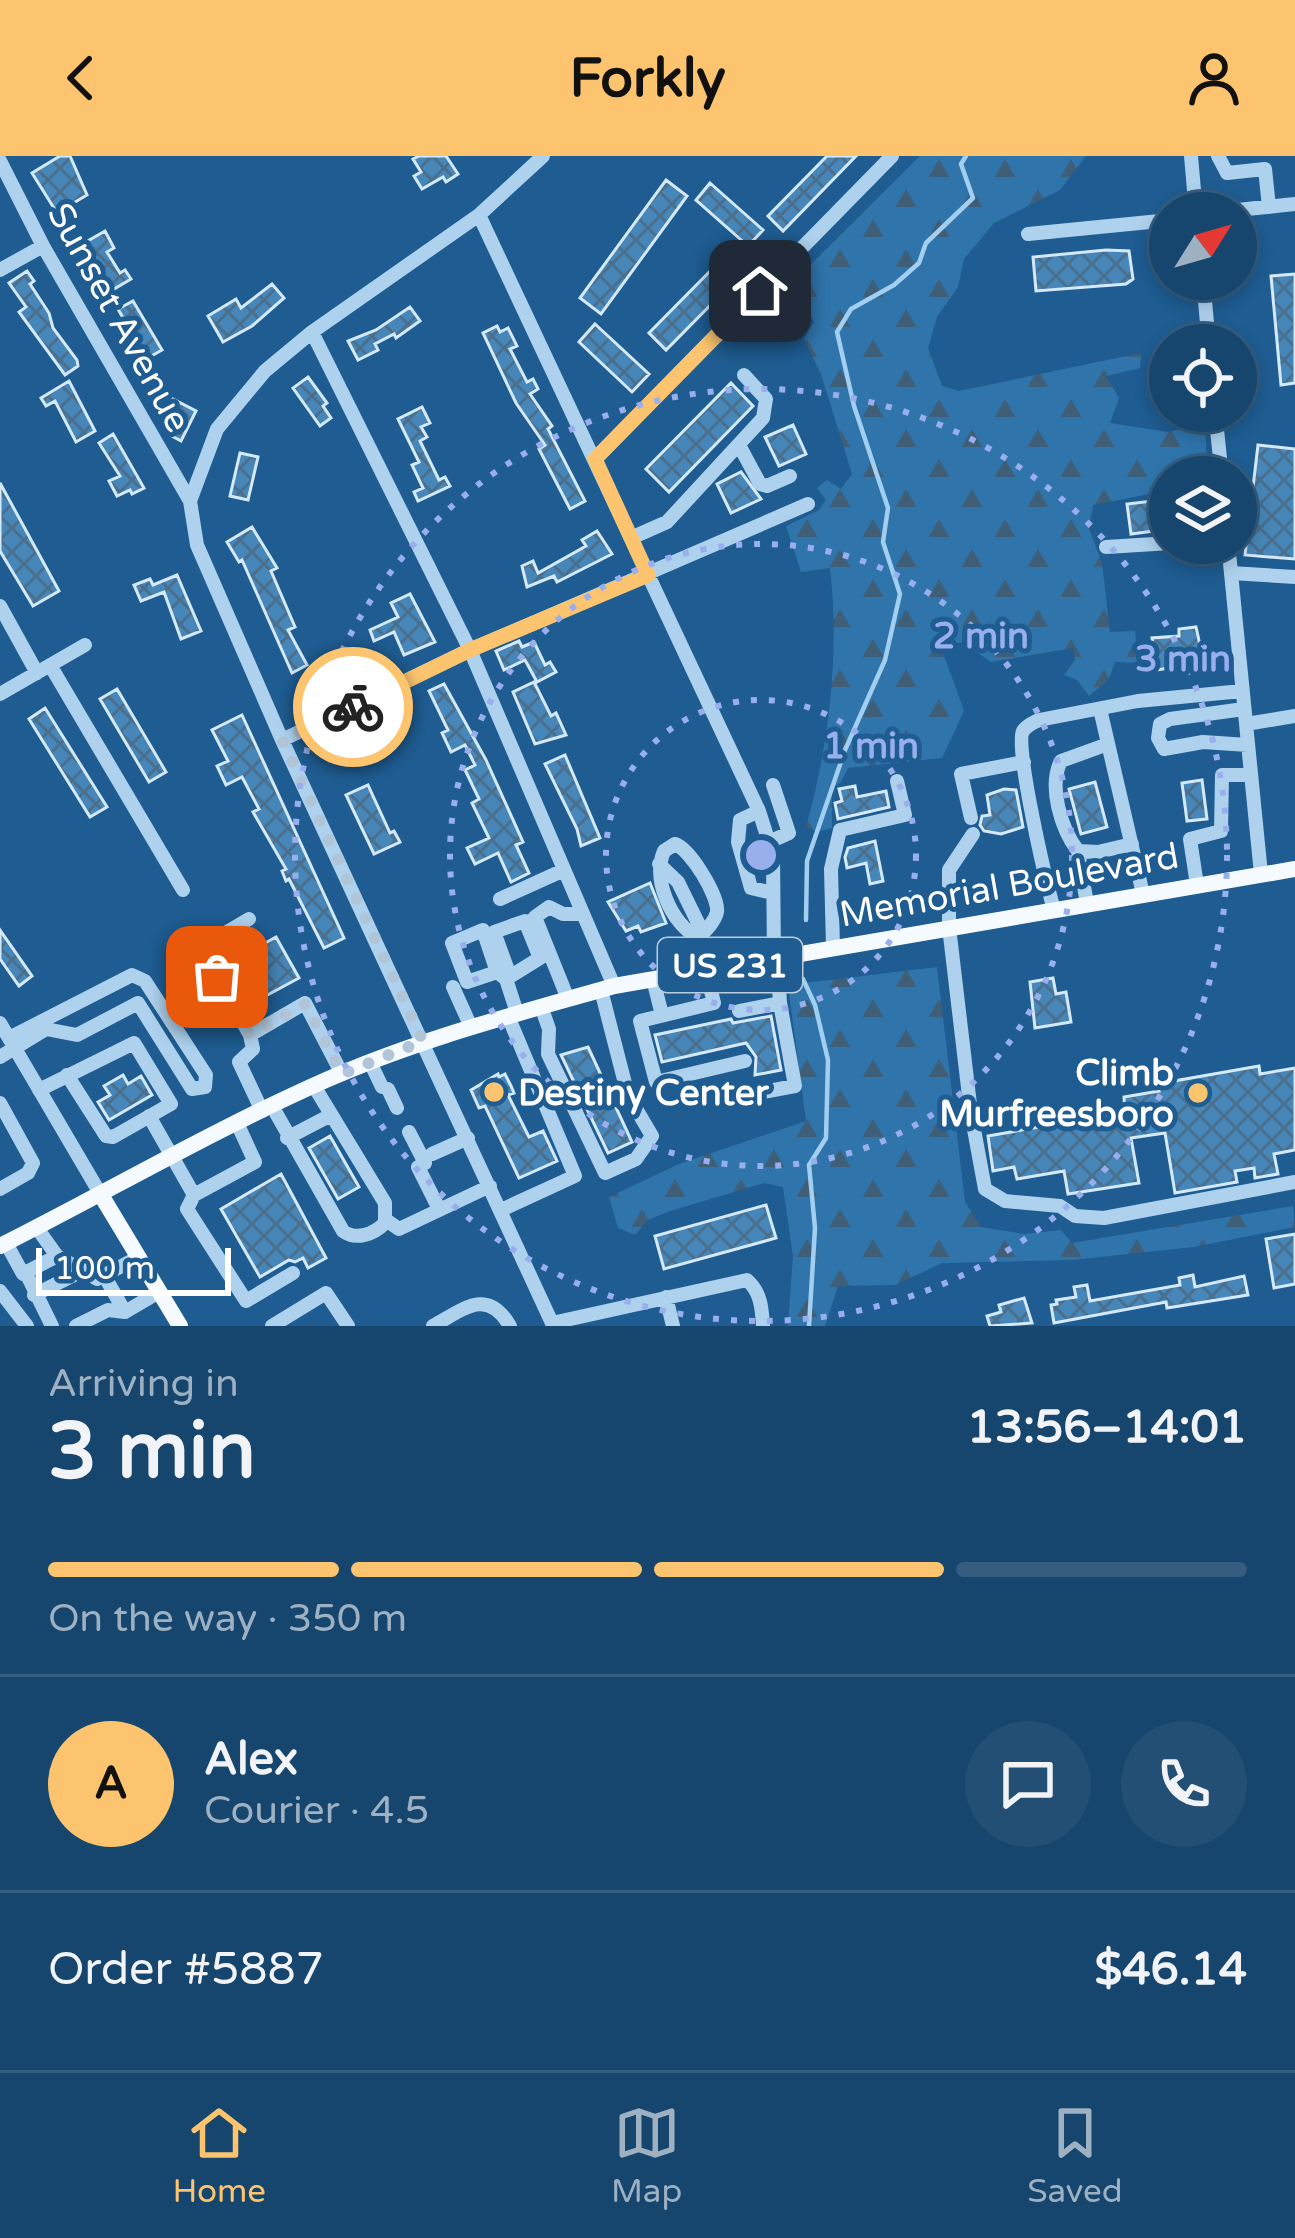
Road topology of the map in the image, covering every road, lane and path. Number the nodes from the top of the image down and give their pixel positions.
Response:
1 (542, 156) edge
2 (892, 156) edge
3 (1191, 156) edge
4 (1219, 156) edge
5 (0, 161) edge
6 (1194, 192) edge
7 (1295, 204) edge
8 (1269, 207) junction
9 (1257, 208) edge
10 (479, 215) junction
11 (1149, 222) edge
12 (1028, 234) dead end
13 (43, 246) junction
14 (0, 270) edge
15 (312, 332) junction
16 (744, 375) dead end
17 (739, 445) junction
18 (595, 459) junction
19 (790, 476) dead end
20 (190, 501) junction
21 (808, 504) dead end
22 (631, 538) junction
23 (1149, 544) edge
24 (1106, 547) dead end
25 (1230, 564) edge
26 (1231, 573) junction
27 (648, 575) junction
28 (1295, 577) edge
29 (0, 606) edge
30 (85, 645) dead end
31 (470, 650) junction
32 (44, 669) junction
33 (1242, 691) junction
34 (0, 694) edge
35 (1100, 710) junction
36 (1245, 717) junction
37 (1294, 719) edge
38 (282, 740) junction
39 (1108, 744) junction
40 (1248, 746) junction
41 (1024, 762) junction
42 (1251, 775) junction
43 (897, 781) dead end
44 (773, 785) dead end
45 (759, 811) junction
46 (970, 818) dead end
47 (973, 834) dead end
48 (769, 842) junction
49 (1132, 844) junction
50 (1078, 851) junction
51 (1295, 869) edge
52 (564, 870) junction
53 (1261, 874) junction
54 (1197, 885) junction
55 (183, 890) dead end
56 (773, 892) junction
57 (1143, 894) junction
58 (500, 899) dead end
59 (1088, 904) junction
60 (1054, 910) junction
61 (583, 914) junction
62 (249, 919) dead end
63 (949, 927) junction
64 (701, 935) junction
65 (833, 947) junction
66 (775, 957) junction
67 (704, 970) junction
68 (504, 976) dead end
69 (653, 979) junction
70 (453, 987) dead end
71 (607, 988) junction
72 (568, 999) junction
73 (779, 1004) junction
74 (542, 1006) junction
75 (739, 1011) dead end
76 (513, 1014) junction
77 (662, 1016) junction
78 (0, 1023) edge
79 (471, 1027) junction
80 (250, 1035) junction
81 (423, 1041) junction
82 (12, 1043) junction
83 (0, 1057) edge
84 (745, 1061) dead end
85 (370, 1062) junction
86 (342, 1074) junction
87 (67, 1075) junction
88 (314, 1086) junction
89 (39, 1090) junction
90 (763, 1092) dead end
91 (0, 1103) edge
92 (267, 1108) junction
93 (397, 1108) dead end
94 (331, 1114) junction
95 (149, 1116) junction
96 (237, 1123) junction
97 (409, 1132) dead end
98 (287, 1138) junction
99 (468, 1138) junction
100 (171, 1158) junction
101 (425, 1161) junction
102 (1295, 1182) edge
103 (490, 1186) junction
104 (0, 1189) edge
105 (101, 1195) junction
106 (194, 1196) junction
107 (440, 1209) junction
108 (501, 1210) junction
109 (386, 1220) junction
110 (37, 1228) junction
111 (3, 1245) edge
112 (57, 1256) junction
113 (139, 1257) junction
114 (83, 1270) junction
115 (27, 1274) junction
116 (293, 1274) dead end
117 (105, 1277) junction
118 (0, 1291) edge
119 (159, 1292) junction
120 (34, 1295) junction
121 (666, 1297) junction
122 (125, 1312) junction
123 (108, 1318) edge
124 (548, 1325) edge
125 (27, 1326) edge
126 (52, 1326) edge
127 (76, 1326) edge
128 (180, 1326) edge
129 (272, 1326) edge
130 (347, 1326) edge
131 (433, 1326) edge
132 (510, 1326) edge
133 (673, 1326) edge
134 (763, 1326) edge

1 - 10 street
2 - 18 street
3 - 6 street
4 - 8 street
5 - 13 street, Sunset Avenue
7 - 8 street
8 - 9 street
10 - 15 street
10 - 18 street
11 - 12 street
13 - 14 street
13 - 20 street, Sunset Avenue
15 - 20 street
15 - 31 street
16 - 17 street
17 - 19 street
17 - 22 street
18 - 22 street
20 - 38 street, Sunset Avenue
21 - 27 street
22 - 27 street
23 - 24 street
25 - 26 street
26 - 28 street
26 - 33 street
27 - 31 street
27 - 45 street
29 - 32 street
30 - 32 street
31 - 38 street
31 - 52 street
32 - 34 street
32 - 55 street
33 - 35 street
33 - 36 street
35 - 39 street
35 - 41 street
36 - 37 street
36 - 40 street
36 - 40 street
38 - 81 street, Sunset Avenue
39 - 49 street
39 - 50 street
40 - 42 street
41 - 46 street
41 - 60 street
42 - 53 street
42 - 54 street
43 - 65 street
44 - 48 street
45 - 48 street
45 - 56 street
47 - 63 street
48 - 56 street
49 - 50 street
49 - 57 street
50 - 59 street
51 - 53 main road, Memorial Boulevard / US 231
52 - 58 street
52 - 61 street
53 - 54 main road, Memorial Boulevard / US 231
54 - 57 main road, Memorial Boulevard / US 231
56 - 66 street
57 - 59 main road, Memorial Boulevard / US 231
59 - 60 main road, Memorial Boulevard / US 231
60 - 63 main road, Memorial Boulevard / US 231
61 - 71 street
61 - 72 street
62 - 80 street
63 - 65 main road, Memorial Boulevard / US 231
63 - 102 street
64 - 64 street
64 - 67 street
65 - 66 main road, Memorial Boulevard / US 231
66 - 67 main road, Memorial Boulevard / US 231
66 - 73 street
67 - 69 main road, Memorial Boulevard / US 231
67 - 77 street
68 - 76 street
69 - 71 main road, Memorial Boulevard / US 231
69 - 77 street
70 - 79 street
71 - 72 main road, Memorial Boulevard / US 231
71 - 74 street
72 - 74 main road, Memorial Boulevard / US 231
73 - 75 street
73 - 90 street
74 - 76 main road, Memorial Boulevard / US 231
76 - 79 main road, Memorial Boulevard / US 231
76 - 108 street
77 - 84 street
78 - 82 street
79 - 81 main road, Memorial Boulevard / US 231
80 - 86 street
80 - 92 street
81 - 85 main road, Memorial Boulevard / US 231
81 - 99 street, Sunset Avenue
82 - 82 street
82 - 83 street
82 - 89 street
85 - 86 main road, Memorial Boulevard / US 231
85 - 93 street
86 - 88 main road, Memorial Boulevard / US 231
87 - 89 street
87 - 95 street
87 - 95 street
88 - 92 main road, Memorial Boulevard / US 231
88 - 94 street
89 - 105 street
91 - 104 street
92 - 96 main road, Memorial Boulevard / US 231
92 - 98 street
94 - 98 street
94 - 109 street
95 - 100 street
96 - 100 main road, Memorial Boulevard / US 231
96 - 106 street
97 - 101 street
98 - 109 street
99 - 101 street
99 - 103 street, Sunset Avenue
100 - 105 main road, Memorial Boulevard / US 231
100 - 106 street
101 - 107 street
103 - 107 street
103 - 108 street, Sunset Avenue
105 - 110 main road, Memorial Boulevard / US 231
105 - 113 main road
106 - 116 street
107 - 109 street
108 - 124 street, Sunset Avenue
110 - 111 main road, Memorial Boulevard / US 231
110 - 112 street
111 - 115 street
112 - 114 street
112 - 115 street
113 - 117 street
113 - 119 main road
114 - 117 street
114 - 120 street
115 - 120 street
117 - 122 street
118 - 125 street
119 - 122 street
119 - 128 main road
120 - 126 street
121 - 124 street
121 - 133 street
121 - 134 street
122 - 123 street
123 - 127 street
129 - 130 street
131 - 132 street

